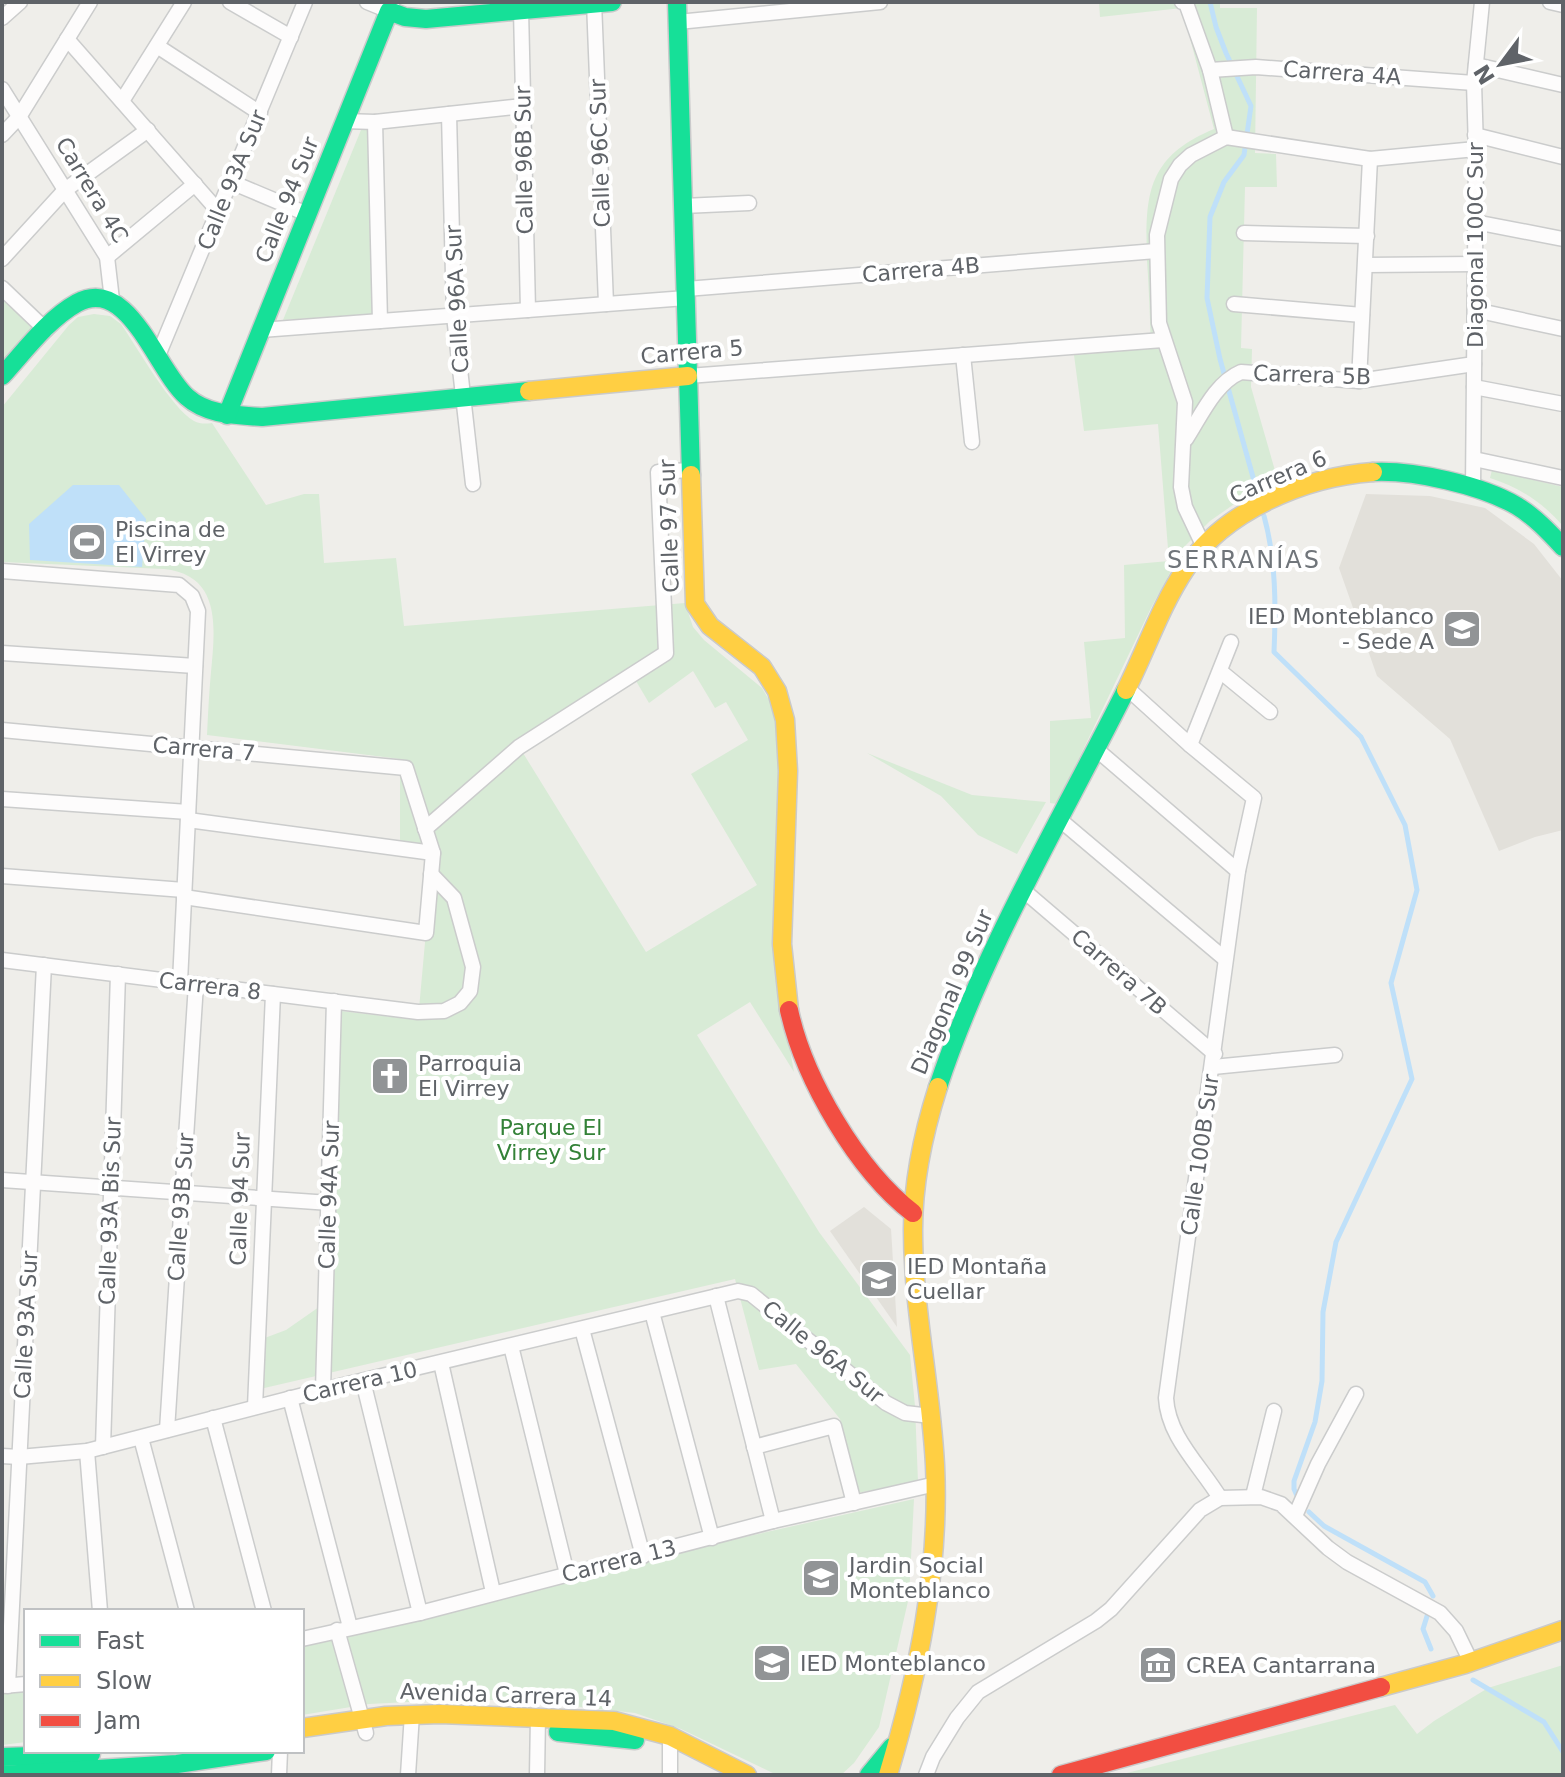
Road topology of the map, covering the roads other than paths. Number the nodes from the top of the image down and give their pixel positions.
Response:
1 (20, 2) edge
2 (184, 2) edge
3 (230, 2) edge
4 (305, 2) edge
5 (367, 2) edge
6 (677, 2) edge
7 (880, 2) edge
8 (1182, 2) edge
9 (1482, 2) edge
10 (1550, 2) edge
11 (600, 3) edge
12 (85, 4) edge
13 (1563, 5) edge
14 (390, 6) edge
15 (521, 10) junction
16 (2, 18) edge
17 (678, 22) junction
18 (291, 37) junction
19 (67, 39) junction
20 (157, 46) junction
21 (1476, 65) junction
22 (1215, 69) junction
23 (1474, 83) junction
24 (1563, 85) edge
25 (2, 89) edge
26 (122, 101) junction
27 (523, 106) junction
28 (260, 113) junction
29 (449, 114) junction
30 (19, 117) junction
31 (344, 121) junction
32 (375, 122) junction
33 (148, 130) junction
34 (2, 135) edge
35 (1230, 137) junction
36 (1475, 142) junction
37 (1563, 157) edge
38 (1370, 159) junction
39 (231, 182) junction
40 (195, 184) junction
41 (65, 190) junction
42 (749, 203) dead end
43 (683, 206) junction
44 (219, 212) junction
45 (307, 214) junction
46 (1475, 222) junction
47 (1244, 233) dead end
48 (1367, 236) junction
49 (1563, 239) edge
50 (1156, 251) junction
51 (107, 257) junction
52 (2, 259) edge
53 (1475, 264) junction
54 (1366, 265) junction
55 (2, 288) edge
56 (686, 294) junction
57 (112, 300) junction
58 (606, 304) junction
59 (1234, 304) dead end
60 (528, 310) junction
61 (1475, 310) junction
62 (1362, 315) junction
63 (454, 316) junction
64 (380, 321) junction
65 (1563, 329) edge
66 (46, 330) junction
67 (261, 330) junction
68 (1163, 340) junction
69 (963, 355) junction
70 (157, 358) junction
71 (1474, 364) junction
72 (2, 376) edge
73 (688, 376) junction
74 (1359, 381) junction
75 (1474, 387) junction
76 (463, 397) junction
77 (1563, 404) edge
78 (227, 415) junction
79 (1184, 441) junction
80 (972, 442) dead end
81 (1474, 459) junction
82 (690, 470) junction
83 (1563, 478) edge
84 (473, 484) dead end
85 (1473, 489) junction
86 (1204, 547) junction
87 (1563, 547) edge
88 (2, 571) edge
89 (1231, 642) dead end
90 (2, 653) edge
91 (195, 666) junction
92 (1220, 671) junction
93 (1127, 688) junction
94 (1270, 712) dead end
95 (2, 730) edge
96 (1190, 745) junction
97 (191, 747) junction
98 (1096, 749) junction
99 (2, 799) edge
100 (188, 816) junction
101 (1059, 819) junction
102 (425, 829) junction
103 (433, 853) junction
104 (1238, 871) junction
105 (431, 874) junction
106 (2, 876) edge
107 (1023, 890) junction
108 (184, 894) junction
109 (1225, 959) junction
110 (2, 960) edge
111 (44, 965) junction
112 (118, 974) junction
113 (180, 982) junction
114 (196, 984) junction
115 (273, 994) junction
116 (334, 1001) junction
117 (1335, 1055) dead end
118 (1214, 1060) junction
119 (2, 1180) edge
120 (33, 1182) junction
121 (111, 1188) junction
122 (182, 1193) junction
123 (264, 1199) junction
124 (330, 1203) junction
125 (913, 1213) junction
126 (716, 1296) junction
127 (652, 1312) junction
128 (582, 1329) junction
129 (511, 1346) junction
130 (441, 1363) junction
131 (363, 1381) junction
132 (323, 1390) junction
133 (1356, 1394) dead end
134 (290, 1398) junction
135 (255, 1407) junction
136 (1274, 1411) dead end
137 (931, 1416) junction
138 (213, 1418) junction
139 (167, 1430) junction
140 (141, 1438) junction
141 (103, 1447) junction
142 (754, 1447) junction
143 (87, 1451) junction
144 (2, 1456) edge
145 (19, 1457) junction
146 (936, 1484) junction
147 (1253, 1496) junction
148 (1220, 1498) junction
149 (854, 1503) junction
150 (1295, 1516) junction
151 (773, 1521) junction
152 (712, 1538) junction
153 (643, 1556) junction
154 (567, 1574) junction
155 (493, 1592) junction
156 (100, 1609) edge
157 (186, 1609) edge
158 (263, 1609) edge
159 (420, 1613) junction
160 (343, 1629) junction
161 (1563, 1630) edge
162 (304, 1639) edge
163 (1471, 1662) junction
164 (5, 1686) edge
165 (412, 1721) junction
166 (538, 1724) junction
167 (364, 1726) junction
168 (304, 1728) edge
169 (900, 1737) junction
170 (304, 1743) edge
171 (670, 1743) junction
172 (191, 1753) edge
173 (242, 1753) edge
174 (280, 1753) edge
175 (219, 1755) edge
176 (2, 1757) edge
177 (155, 1765) edge
178 (27, 1768) edge
179 (2, 1775) edge
180 (279, 1775) edge
181 (408, 1775) edge
182 (537, 1775) edge
183 (670, 1775) edge
184 (717, 1775) edge
185 (747, 1775) edge
186 (869, 1775) edge
187 (888, 1775) edge
188 (926, 1775) edge
189 (1061, 1775) edge

1 - 16 street
2 - 20 street
3 - 18 street
4 - 18 street, Calle 93A Sur
5 - 14 street
6 - 17 street, Calle 97 Sur
7 - 17 street
8 - 22 street
9 - 21 street, Diagonal 100C Sur
10 - 13 street
11 - 15 street
11 - 58 street, Calle 96C Sur
12 - 19 street
14 - 15 street
14 - 31 street, Calle 94 Sur
15 - 27 street, Calle 96B Sur
17 - 43 street, Calle 97 Sur
18 - 28 street, Calle 93A Sur
19 - 26 street
19 - 30 street
20 - 26 street
20 - 28 street
21 - 23 street, Diagonal 100C Sur
21 - 24 street
22 - 23 street, Carrera 4A
22 - 35 street
23 - 36 street, Diagonal 100C Sur
25 - 30 street, Carrera 4C
26 - 33 street
27 - 29 street
27 - 60 street, Calle 96B Sur
28 - 39 street, Calle 93A Sur
29 - 32 street
29 - 63 street, Calle 96A Sur
30 - 34 street
30 - 41 street, Carrera 4C
31 - 32 street
31 - 45 street, Calle 94 Sur
32 - 64 street
33 - 40 street
33 - 41 street
35 - 38 street
35 - 50 street
36 - 37 street
36 - 38 street
36 - 46 street, Diagonal 100C Sur
38 - 48 street
39 - 44 street, Calle 93A Sur
39 - 45 street
40 - 44 street
40 - 51 street
41 - 51 street, Carrera 4C
41 - 52 street
42 - 43 street
43 - 56 street, Calle 97 Sur
44 - 70 street, Calle 93A Sur
45 - 67 street, Calle 94 Sur
46 - 49 street
46 - 53 street, Diagonal 100C Sur
47 - 48 street
48 - 54 street
50 - 56 street, Carrera 4B
50 - 68 street
51 - 57 street, Carrera 4C
53 - 54 street
53 - 61 street, Diagonal 100C Sur
54 - 62 street
55 - 66 street
56 - 58 street, Carrera 4B
56 - 73 street, Calle 97 Sur
57 - 66 street
57 - 70 street
58 - 60 street, Carrera 4B
59 - 62 street
60 - 63 street, Carrera 4B
61 - 65 street
61 - 71 street, Diagonal 100C Sur
62 - 74 street
63 - 64 street, Carrera 4B
63 - 76 street, Calle 96A Sur
64 - 67 street, Carrera 4B
66 - 72 street
67 - 78 street, Calle 94 Sur
68 - 69 street, Carrera 5
68 - 79 street
69 - 73 street, Carrera 5
69 - 80 street
70 - 78 street
71 - 74 street, Carrera 5B
71 - 75 street, Diagonal 100C Sur
73 - 76 street, Carrera 5
73 - 82 street, Calle 97 Sur
74 - 79 street, Carrera 5B
75 - 77 street
75 - 81 street, Diagonal 100C Sur
76 - 78 street, Carrera 5
76 - 84 street, Calle 96A Sur
79 - 86 street
81 - 83 street
81 - 85 street, Diagonal 100C Sur
82 - 102 street
82 - 125 street, Calle 97 Sur
85 - 86 street, Carrera 6
85 - 87 street, Carrera 6
86 - 93 street, Diagonal 99 Sur
88 - 91 street
89 - 92 street
90 - 91 street
91 - 97 street
92 - 94 street
92 - 96 street
93 - 96 street
93 - 98 street, Diagonal 99 Sur
95 - 97 street, Carrera 7
96 - 104 street, Calle 100B Sur
97 - 100 street
97 - 102 street, Carrera 7
98 - 101 street, Diagonal 99 Sur
98 - 104 street
99 - 100 street
100 - 103 street
100 - 108 street
101 - 107 street, Diagonal 99 Sur
101 - 109 street
102 - 103 street
103 - 105 street
104 - 109 street, Calle 100B Sur
105 - 108 street
105 - 116 street, Carrera 8
106 - 108 street
107 - 118 street, Carrera 7B
107 - 125 street, Diagonal 99 Sur
108 - 113 street
109 - 118 street, Calle 100B Sur
110 - 111 street, Carrera 8
111 - 112 street, Carrera 8
111 - 120 street, Calle 93A Sur
112 - 113 street, Carrera 8
112 - 121 street, Calle 93A Bis Sur
113 - 114 street, Carrera 8
114 - 115 street, Carrera 8
114 - 122 street, Calle 93B Sur
115 - 116 street, Carrera 8
115 - 123 street, Calle 94 Sur
116 - 124 street, Calle 94A Sur
117 - 118 street
118 - 148 street, Calle 100B Sur
119 - 120 street
120 - 121 street
120 - 145 street, Calle 93A Sur
121 - 122 street
121 - 141 street, Calle 93A Bis Sur
122 - 123 street
122 - 139 street, Calle 93B Sur
123 - 124 street
123 - 135 street, Calle 94 Sur
124 - 132 street, Calle 94A Sur
125 - 137 street, Diagonal 99 Sur
126 - 127 street, Carrera 10
126 - 137 street, Calle 96A Sur
126 - 142 street
127 - 128 street, Carrera 10
127 - 152 street
128 - 129 street, Carrera 10
128 - 153 street
129 - 130 street, Carrera 10
129 - 154 street
130 - 131 street, Carrera 10
130 - 155 street
131 - 132 street, Carrera 10
131 - 159 street
132 - 134 street, Carrera 10
133 - 150 street
134 - 135 street, Carrera 10
134 - 160 street
135 - 138 street, Carrera 10
136 - 147 street
137 - 146 street, Diagonal 99 Sur
138 - 139 street, Carrera 10
138 - 158 street
139 - 140 street, Carrera 10
140 - 141 street, Carrera 10
140 - 157 street
141 - 143 street, Carrera 10
142 - 149 street
142 - 151 street
143 - 145 street, Carrera 10
143 - 156 street
144 - 145 street, Carrera 10
145 - 164 street, Calle 93A Sur
146 - 149 street, Carrera 13
146 - 169 street, Diagonal 99 Sur
147 - 148 street
147 - 150 street
148 - 188 street
149 - 151 street, Carrera 13
150 - 163 street
151 - 152 street, Carrera 13
152 - 153 street, Carrera 13
153 - 154 street, Carrera 13
154 - 155 street, Carrera 13
155 - 159 street, Carrera 13
159 - 160 street, Carrera 13
160 - 162 street, Carrera 13
160 - 167 street
161 - 163 street
163 - 189 street
165 - 166 street, Avenida Carrera 14
165 - 167 street, Avenida Carrera 14
165 - 181 street
166 - 171 street, Avenida Carrera 14
166 - 182 street
167 - 168 street, Avenida Carrera 14
167 - 170 street, Avenida Carrera 14
169 - 186 street, Diagonal 99 Sur
169 - 187 street, Diagonal 99 Sur
171 - 183 street
171 - 184 street, Avenida Carrera 14
171 - 185 street, Avenida Carrera 14
172 - 177 street
173 - 175 street
174 - 180 street
175 - 177 street
176 - 178 street
177 - 178 street
178 - 179 street

